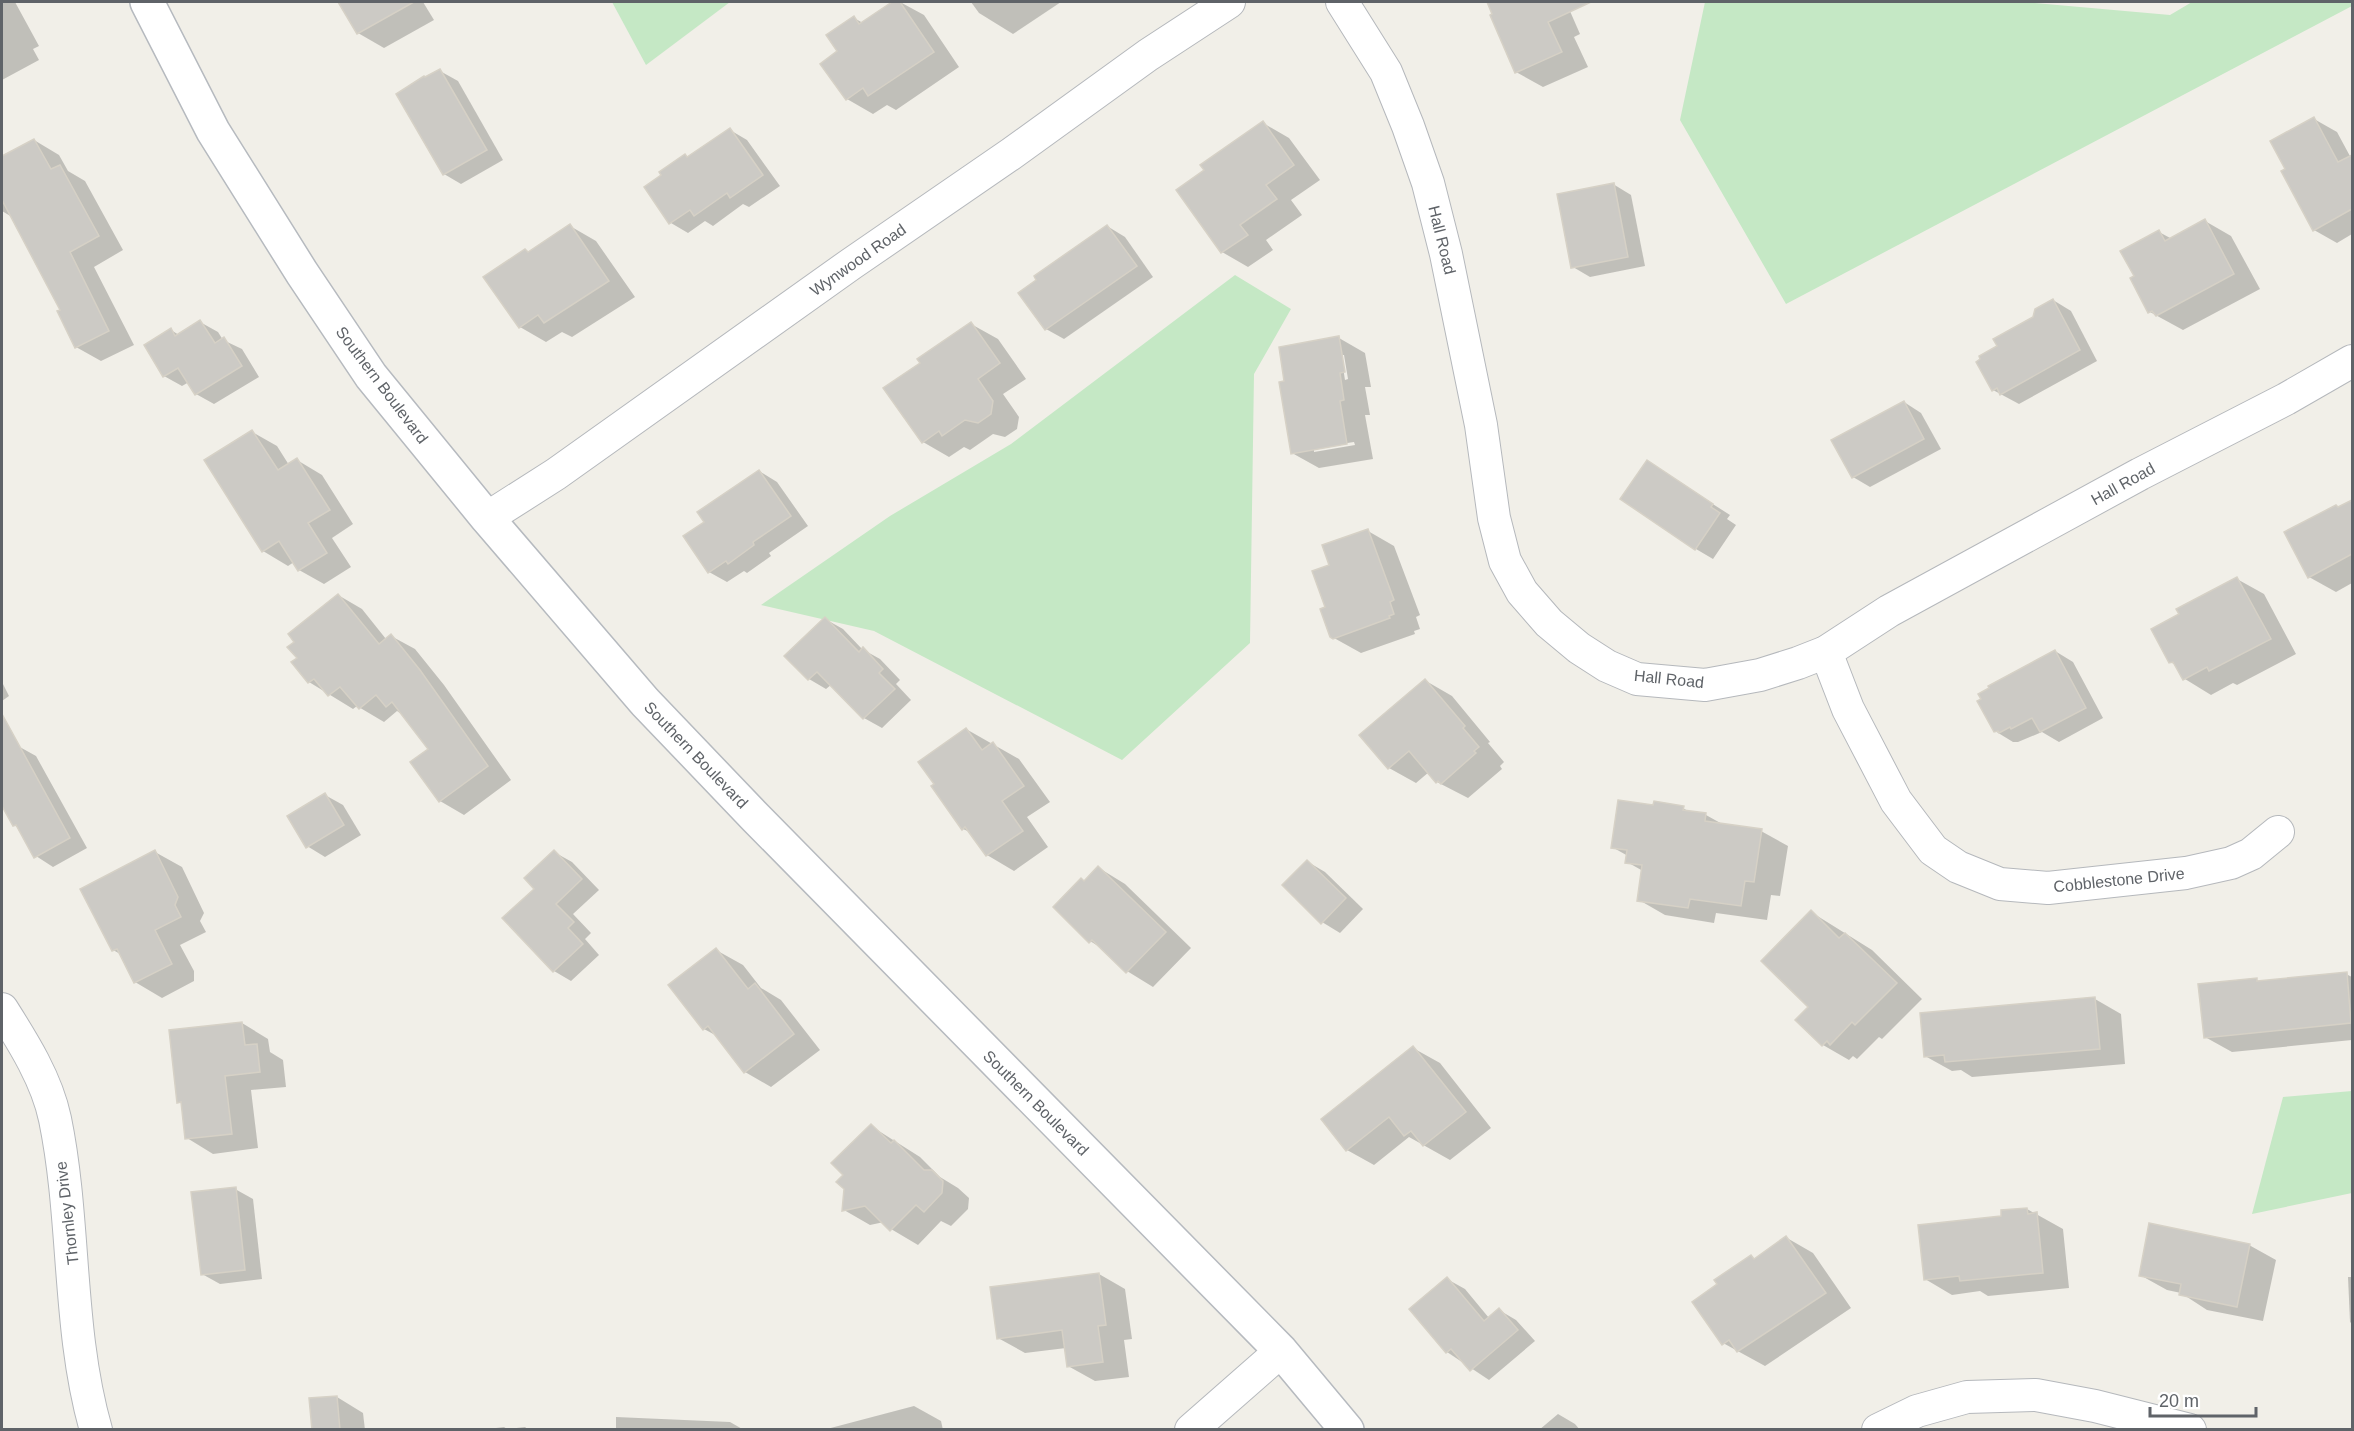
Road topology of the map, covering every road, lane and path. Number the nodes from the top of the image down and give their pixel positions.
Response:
1 (147, 2) edge
2 (1229, 2) edge
3 (1342, 2) edge
4 (2352, 361) edge
5 (487, 518) junction
6 (1826, 652) junction
7 (2278, 832) dead end
8 (2, 1008) edge
9 (1281, 1351) junction
10 (96, 1430) edge
11 (1191, 1430) edge
12 (1347, 1430) edge
13 (1878, 1430) edge
14 (2190, 1430) edge

1 - 5 main road, Southern Boulevard
2 - 5 street, Wynwood Road
3 - 6 street, Hall Road
4 - 6 street, Hall Road
5 - 9 main road, Southern Boulevard
6 - 7 street, Cobblestone Drive
8 - 10 street, Thornley Drive
9 - 11 street
9 - 12 main road, Southern Boulevard
13 - 14 street

